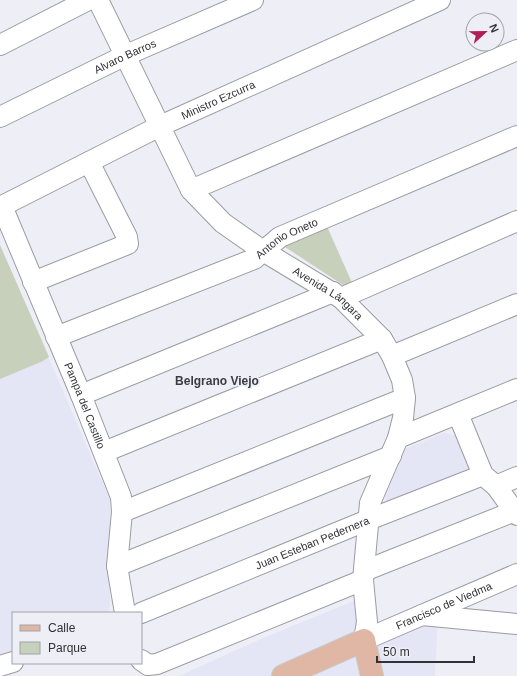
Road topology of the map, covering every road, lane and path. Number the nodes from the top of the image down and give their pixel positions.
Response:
1 (88, 0) edge
2 (98, 0) edge
3 (253, 0) edge
4 (440, 0) edge
5 (0, 45) edge
6 (517, 50) edge
7 (124, 56) junction
8 (0, 117) edge
9 (160, 126) junction
10 (517, 136) edge
11 (89, 162) junction
12 (192, 190) junction
13 (1, 207) edge
14 (517, 221) edge
15 (263, 251) junction
16 (33, 282) junction
17 (337, 295) junction
18 (517, 304) edge
19 (56, 337) junction
20 (382, 339) junction
21 (392, 356) junction
22 (517, 389) edge
23 (81, 395) junction
24 (405, 398) junction
25 (458, 414) junction
26 (395, 447) junction
27 (104, 452) junction
28 (517, 477) edge
29 (490, 481) junction
30 (122, 512) junction
31 (516, 513) edge
32 (368, 520) junction
33 (116, 566) junction
34 (517, 574) edge
35 (364, 576) junction
36 (125, 612) edge
37 (142, 613) edge
38 (420, 615) junction
39 (517, 624) edge
40 (364, 640) junction
41 (12, 662) edge
42 (142, 662) edge
43 (0, 666) edge
44 (372, 675) edge
45 (283, 676) edge

1 - 5 street
2 - 7 street, Avenida Lángara
3 - 7 street, Alvaro Barros
4 - 9 street, Ministro Ezcurra
6 - 12 street
7 - 8 street, Alvaro Barros
7 - 9 street, Avenida Lángara
9 - 11 street, Ministro Ezcurra
9 - 12 street, Avenida Lángara
10 - 15 street, Antonio Oneto
11 - 13 street, Ministro Ezcurra
11 - 16 street
12 - 15 street, Avenida Lángara
13 - 16 street, Pampa del Castillo
14 - 17 street
15 - 17 street, Avenida Lángara
15 - 19 street, Antonio Oneto
16 - 19 street, Pampa del Castillo
17 - 20 street, Avenida Lángara
17 - 23 street
18 - 21 street
19 - 23 street, Pampa del Castillo
20 - 21 street, Avenida Lángara
20 - 27 street
21 - 24 street, Avenida Lángara
22 - 25 street
23 - 27 street, Pampa del Castillo
24 - 26 street, Avenida Lángara
24 - 30 street
25 - 26 street
25 - 29 street
26 - 32 street, Avenida Lángara
26 - 33 street
27 - 30 street, Pampa del Castillo
28 - 29 street, Juan Esteban Pedernera
29 - 31 street
29 - 32 street, Juan Esteban Pedernera
30 - 33 street, Pampa del Castillo
31 - 35 street
32 - 35 street, Avenida Lángara
32 - 37 street, Juan Esteban Pedernera
33 - 36 street, Pampa del Castillo
34 - 38 street, Francisco de Viedma
35 - 40 street, Avenida Lángara
35 - 42 street
38 - 39 street
38 - 40 street, Francisco de Viedma
40 - 44 main road
40 - 45 main road, Francisco de Viedma
41 - 43 street

